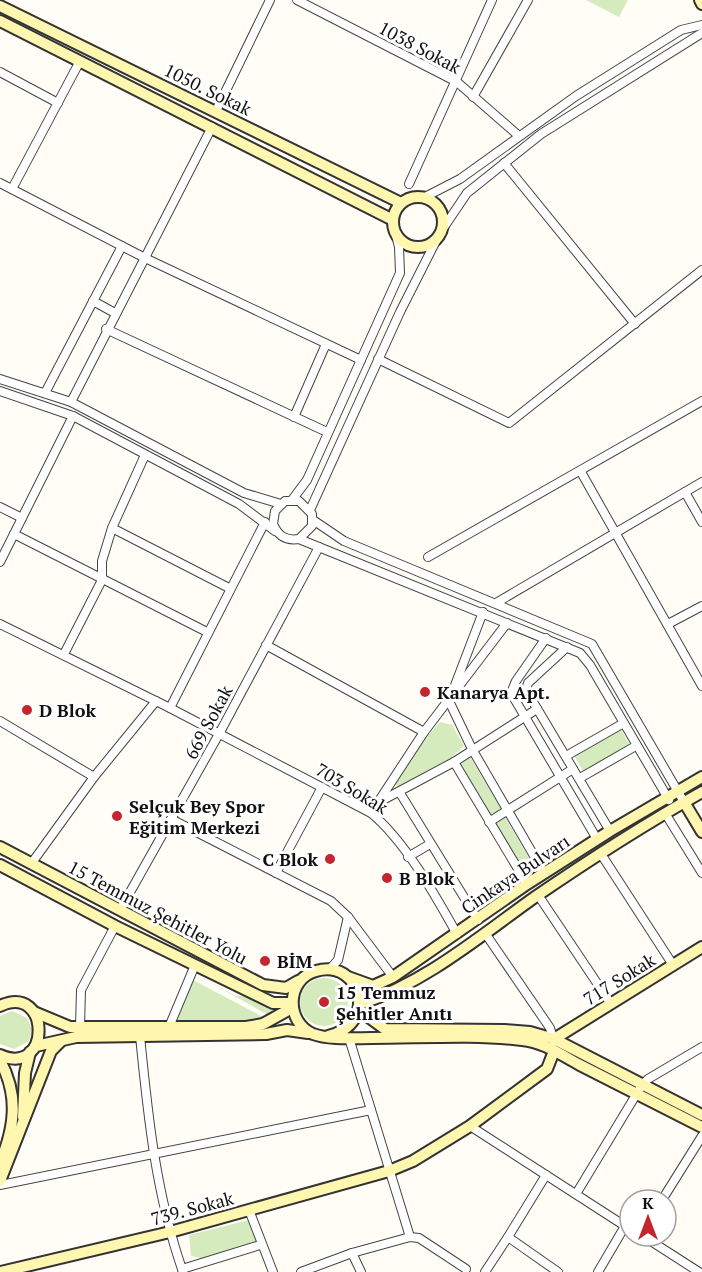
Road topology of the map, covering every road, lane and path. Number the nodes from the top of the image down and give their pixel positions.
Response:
1 (270, 0) edge
2 (297, 0) edge
3 (492, 0) edge
4 (528, 0) edge
5 (0, 6) edge
6 (0, 21) edge
7 (702, 25) edge
8 (702, 33) edge
9 (80, 61) junction
10 (0, 72) edge
11 (456, 82) junction
12 (473, 96) junction
13 (58, 103) junction
14 (216, 111) junction
15 (212, 126) junction
16 (519, 136) junction
17 (504, 164) junction
18 (0, 183) edge
19 (409, 184) dead end
20 (12, 189) junction
21 (423, 198) junction
22 (401, 203) junction
23 (393, 220) junction
24 (440, 233) junction
25 (396, 235) junction
26 (122, 246) junction
27 (145, 258) junction
28 (702, 270) edge
29 (93, 301) junction
30 (115, 313) junction
31 (635, 324) junction
32 (106, 329) junction
33 (326, 344) junction
34 (378, 359) junction
35 (361, 360) junction
36 (0, 378) edge
37 (0, 390) edge
38 (45, 393) junction
39 (702, 401) edge
40 (70, 402) junction
41 (73, 416) junction
42 (294, 417) junction
43 (327, 432) junction
44 (145, 455) junction
45 (581, 472) junction
46 (702, 482) edge
47 (685, 492) junction
48 (292, 500) junction
49 (281, 504) junction
50 (0, 507) edge
51 (310, 510) junction
52 (22, 518) junction
53 (312, 520) junction
54 (266, 522) junction
55 (702, 522) edge
56 (112, 528) junction
57 (618, 532) junction
58 (14, 534) junction
59 (280, 536) junction
60 (299, 539) junction
61 (319, 547) junction
62 (428, 557) dead end
63 (0, 562) edge
64 (102, 580) junction
65 (229, 588) junction
66 (496, 603) junction
67 (702, 606) edge
68 (483, 612) junction
69 (507, 623) junction
70 (0, 624) edge
71 (668, 624) junction
72 (207, 632) junction
73 (546, 638) junction
74 (266, 645) junction
75 (567, 647) junction
76 (64, 654) junction
77 (702, 686) edge
78 (156, 700) junction
79 (449, 701) junction
80 (170, 708) junction
81 (537, 709) junction
82 (524, 717) junction
83 (0, 721) edge
84 (622, 724) dead end
85 (424, 732) junction
86 (219, 734) junction
87 (634, 747) dead end
88 (472, 749) junction
89 (566, 756) junction
90 (454, 762) junction
91 (573, 769) junction
92 (94, 777) junction
93 (702, 777) edge
94 (561, 778) junction
95 (580, 778) junction
96 (322, 787) junction
97 (679, 791) junction
98 (702, 792) edge
99 (400, 793) junction
100 (667, 798) junction
101 (381, 801) junction
102 (674, 808) junction
103 (507, 811) junction
104 (371, 813) junction
105 (171, 819) junction
106 (489, 822) junction
107 (610, 831) junction
108 (702, 832) edge
109 (597, 839) junction
110 (430, 844) junction
111 (0, 847) edge
112 (601, 854) junction
113 (408, 857) junction
114 (31, 864) junction
115 (0, 865) edge
116 (276, 873) junction
117 (544, 873) junction
118 (702, 873) edge
119 (527, 884) junction
120 (538, 895) junction
121 (120, 910) junction
122 (348, 917) junction
123 (478, 920) junction
124 (115, 926) junction
125 (485, 933) junction
126 (457, 934) junction
127 (701, 949) edge
128 (195, 965) junction
129 (673, 965) junction
130 (330, 969) junction
131 (346, 976) junction
132 (393, 976) junction
133 (303, 978) junction
134 (611, 1004) junction
135 (292, 1005) junction
136 (0, 1006) edge
137 (359, 1007) junction
138 (34, 1012) junction
139 (80, 1027) junction
140 (169, 1027) junction
141 (312, 1033) junction
142 (140, 1036) junction
143 (328, 1036) junction
144 (65, 1038) junction
145 (349, 1038) junction
146 (554, 1039) junction
147 (702, 1047) edge
148 (33, 1049) junction
149 (554, 1051) junction
150 (0, 1054) edge
151 (0, 1060) edge
152 (639, 1090) junction
153 (371, 1110) junction
154 (702, 1115) edge
155 (470, 1126) junction
156 (702, 1127) edge
157 (21, 1130) junction
158 (702, 1136) edge
159 (152, 1152) junction
160 (0, 1162) edge
161 (389, 1171) junction
162 (546, 1175) junction
163 (0, 1183) edge
164 (670, 1188) edge
165 (576, 1194) junction
166 (249, 1210) junction
167 (618, 1221) edge
168 (170, 1232) junction
169 (410, 1237) junction
170 (508, 1237) junction
171 (618, 1242) edge
172 (260, 1245) junction
173 (662, 1248) edge
174 (352, 1252) junction
175 (182, 1270) edge
176 (468, 1271) edge
177 (1, 1272) edge
178 (273, 1272) edge
179 (301, 1272) edge
180 (361, 1272) edge
181 (485, 1272) edge
182 (558, 1272) edge
183 (598, 1272) edge
184 (701, 1272) edge

1 - 14 street
2 - 11 street, 1038 Sokak
3 - 11 street
4 - 12 street
5 - 14 main road, 1050. Sokak
6 - 9 main road, 1050. Sokak
7 - 16 street
8 - 17 street
9 - 13 street
9 - 15 main road, 1050. Sokak
10 - 13 street
11 - 12 street, 1038 Sokak
11 - 19 street
12 - 16 street, 1038 Sokak
13 - 20 street
14 - 22 main road, 1050. Sokak
15 - 23 main road, 1050. Sokak
15 - 27 street
16 - 21 street
17 - 24 street
17 - 31 street
18 - 20 street
20 - 26 street
21 - 22 main road
21 - 24 main road
22 - 23 main road
23 - 25 main road
24 - 25 main road
24 - 34 street
25 - 35 street
26 - 27 street
26 - 29 street
27 - 30 street
27 - 33 street
28 - 31 street
29 - 30 street
29 - 38 street
30 - 32 street
31 - 34 street
32 - 40 street
32 - 42 street
33 - 35 street
33 - 42 street
34 - 51 street
35 - 43 street
36 - 38 street
37 - 41 street
38 - 40 street
39 - 45 street
40 - 49 street
41 - 44 street
41 - 52 street
42 - 43 street
43 - 48 street
44 - 54 street
44 - 56 street
45 - 57 street
45 - 62 street
46 - 47 street
47 - 55 street
47 - 57 street
48 - 49 street
48 - 51 street
49 - 59 street
50 - 52 street
51 - 53 street
52 - 58 street
53 - 60 street
53 - 66 street
54 - 59 street
54 - 65 street
56 - 64 street
56 - 65 street
57 - 66 street
57 - 71 street
58 - 63 street
58 - 64 street
59 - 60 street
60 - 61 street
61 - 68 street
61 - 74 street, 669 Sokak
64 - 72 street
64 - 76 street
65 - 72 street
66 - 97 street
67 - 71 street
68 - 69 street
68 - 79 street
69 - 73 street
69 - 79 street
70 - 76 street, 703 Sokak
71 - 77 street
72 - 80 street
73 - 75 street
73 - 82 street
74 - 85 street
74 - 86 street, 669 Sokak
75 - 81 street
75 - 100 street
76 - 78 street, 703 Sokak
78 - 80 street, 703 Sokak
78 - 92 street
79 - 85 street
79 - 88 street
80 - 86 street, 703 Sokak
81 - 82 street
81 - 89 street
82 - 88 street
82 - 94 street
83 - 92 street
84 - 89 street
85 - 101 street
86 - 96 street, 703 Sokak
86 - 105 street, 669 Sokak
87 - 95 street
88 - 90 street
88 - 103 street
89 - 91 street
90 - 99 street
90 - 106 street
91 - 94 street
91 - 95 street
92 - 114 street
93 - 97 main road, Cinkaya Bulvarı
94 - 103 street
94 - 109 street
95 - 107 street
96 - 104 street, 703 Sokak
96 - 116 street
97 - 100 main road, Cinkaya Bulvarı
97 - 102 street
98 - 102 main road, Cinkaya Bulvarı
99 - 101 street
99 - 110 street
100 - 102 street
100 - 107 main road, Cinkaya Bulvarı
101 - 104 street
102 - 108 main road
102 - 112 main road, Cinkaya Bulvarı
102 - 118 street
103 - 106 street
103 - 117 street
104 - 113 street, 703 Sokak
105 - 116 street
105 - 121 street, 669 Sokak
106 - 119 street
107 - 109 main road, Cinkaya Bulvarı
109 - 117 main road, Cinkaya Bulvarı
110 - 113 street
110 - 123 street
111 - 114 main road, 15 Temmuz Şehitler Yolu
112 - 120 main road, Cinkaya Bulvarı
112 - 129 street
113 - 126 street, 703 Sokak
114 - 121 main road, 15 Temmuz Şehitler Yolu
115 - 124 main road, 15 Temmuz Şehitler Yolu
116 - 122 street
117 - 119 main road, Cinkaya Bulvarı
119 - 123 main road, Cinkaya Bulvarı
120 - 125 main road, Cinkaya Bulvarı
120 - 134 street
121 - 133 main road, 15 Temmuz Şehitler Yolu
122 - 130 street
122 - 132 street
123 - 126 main road, Cinkaya Bulvarı
124 - 128 main road, 15 Temmuz Şehitler Yolu
124 - 139 street
125 - 137 main road, Cinkaya Bulvarı
125 - 146 street
126 - 132 main road, Cinkaya Bulvarı
127 - 129 main road, 717 Sokak
128 - 135 main road, 15 Temmuz Şehitler Yolu
128 - 140 street
129 - 134 main road, 717 Sokak
130 - 131 main road
130 - 133 main road
131 - 132 main road, Cinkaya Bulvarı
131 - 137 main road
133 - 135 main road
134 - 146 main road, 717 Sokak
135 - 140 main road
135 - 141 main road
136 - 138 main road
137 - 143 main road
137 - 146 main road
138 - 139 main road
138 - 148 main road
139 - 140 main road
141 - 142 main road
141 - 143 main road
142 - 144 main road
142 - 159 street
143 - 145 main road
144 - 148 main road
144 - 157 main road
145 - 149 main road
145 - 153 street
146 - 149 street
146 - 152 main road
147 - 152 street
148 - 150 main road
148 - 157 main road
149 - 152 main road
149 - 155 main road, 739. Sokak
151 - 160 main road
152 - 154 main road
152 - 156 main road
152 - 165 street
153 - 159 street
153 - 161 street
155 - 161 main road, 739. Sokak
155 - 162 street
157 - 163 main road
158 - 164 street
159 - 163 street
159 - 168 street
161 - 166 main road, 739. Sokak
161 - 169 street
162 - 165 street
162 - 170 street
165 - 167 street
166 - 168 main road, 739. Sokak
166 - 172 street
168 - 175 street
168 - 177 main road, 739. Sokak
169 - 174 street
169 - 176 street
170 - 181 street
170 - 182 street
171 - 183 street
172 - 175 street
172 - 178 street
173 - 184 street
174 - 179 street
174 - 180 street

